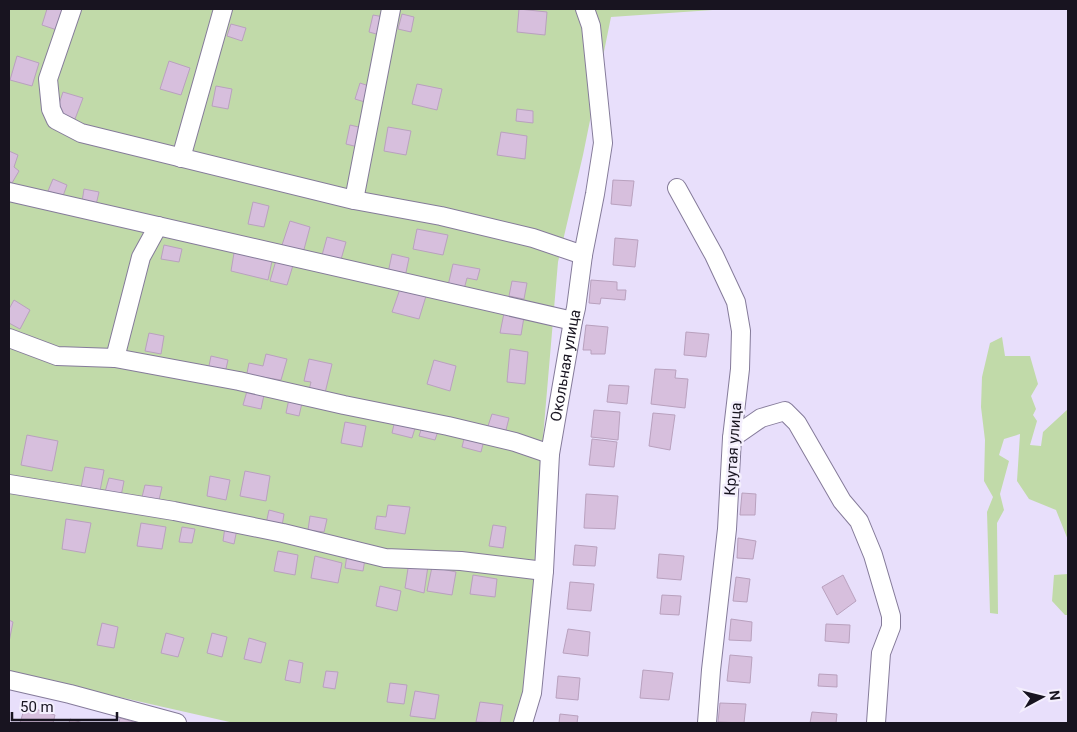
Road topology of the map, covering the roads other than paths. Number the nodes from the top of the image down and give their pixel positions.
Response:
1 (72, 9) edge
2 (223, 9) edge
3 (391, 9) edge
4 (584, 9) edge
5 (181, 158) junction
6 (677, 188) dead end
7 (9, 192) edge
8 (354, 200) junction
9 (158, 226) junction
10 (583, 255) junction
11 (572, 321) junction
12 (9, 338) edge
13 (115, 358) junction
14 (732, 438) junction
15 (550, 454) junction
16 (9, 484) edge
17 (544, 571) junction
18 (9, 680) edge
19 (177, 723) edge
20 (523, 723) edge
21 (707, 723) edge
22 (876, 723) edge

1 - 5 street
2 - 5 street
3 - 8 street
4 - 10 street, Окольная улица
5 - 8 street
6 - 14 street, Крутая улица
7 - 9 street
8 - 10 street
9 - 11 street
9 - 13 street
10 - 11 street, Окольная улица
11 - 15 street, Окольная улица
12 - 13 street
13 - 15 street
14 - 21 street, Крутая улица
14 - 22 street
15 - 17 street, Окольная улица
16 - 17 street
17 - 20 street, Окольная улица
18 - 19 street

